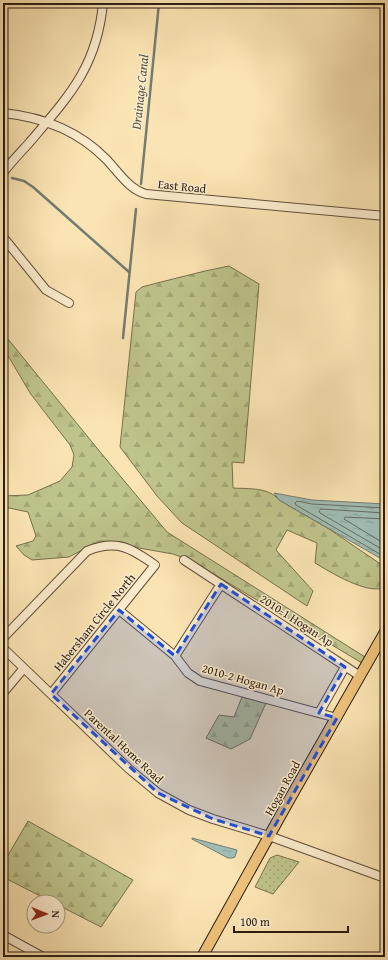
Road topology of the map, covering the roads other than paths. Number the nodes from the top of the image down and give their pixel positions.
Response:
1 (103, 3) edge
2 (3, 113) edge
3 (47, 122) junction
4 (3, 173) edge
5 (385, 216) edge
6 (3, 237) edge
7 (69, 303) dead end
8 (184, 560) dead end
9 (220, 584) junction
10 (119, 610) junction
11 (385, 632) edge
12 (3, 638) edge
13 (3, 648) edge
14 (175, 656) junction
15 (345, 666) junction
16 (24, 668) junction
17 (360, 676) junction
18 (3, 693) edge
19 (51, 694) junction
20 (319, 713) junction
21 (336, 718) junction
22 (269, 836) junction
23 (385, 878) edge
24 (3, 935) edge
25 (43, 957) edge
26 (202, 957) edge

1 - 3 street
2 - 3 street, East Road
3 - 4 street
3 - 5 street, East Road
6 - 7 street
8 - 9 street, 2010-1 Hogan Ap
9 - 14 street
9 - 15 street, 2010-1 Hogan Ap
10 - 12 street, Habersham Circle North
10 - 14 street, 2010-2 Hogan Ap
10 - 19 street, Habersham Circle North
11 - 17 main road, Hogan Road
13 - 16 street, Parental Home Road
14 - 20 street, 2010-2 Hogan Ap
15 - 17 street, 2010-1 Hogan Ap
15 - 20 street
16 - 18 street
16 - 19 street, Parental Home Road
17 - 21 main road, Hogan Road
19 - 22 street, Parental Home Road
20 - 21 street, 2010-2 Hogan Ap
21 - 22 main road, Hogan Road
22 - 23 street, Parental Home Road
22 - 26 main road, Hogan Road
24 - 25 street

